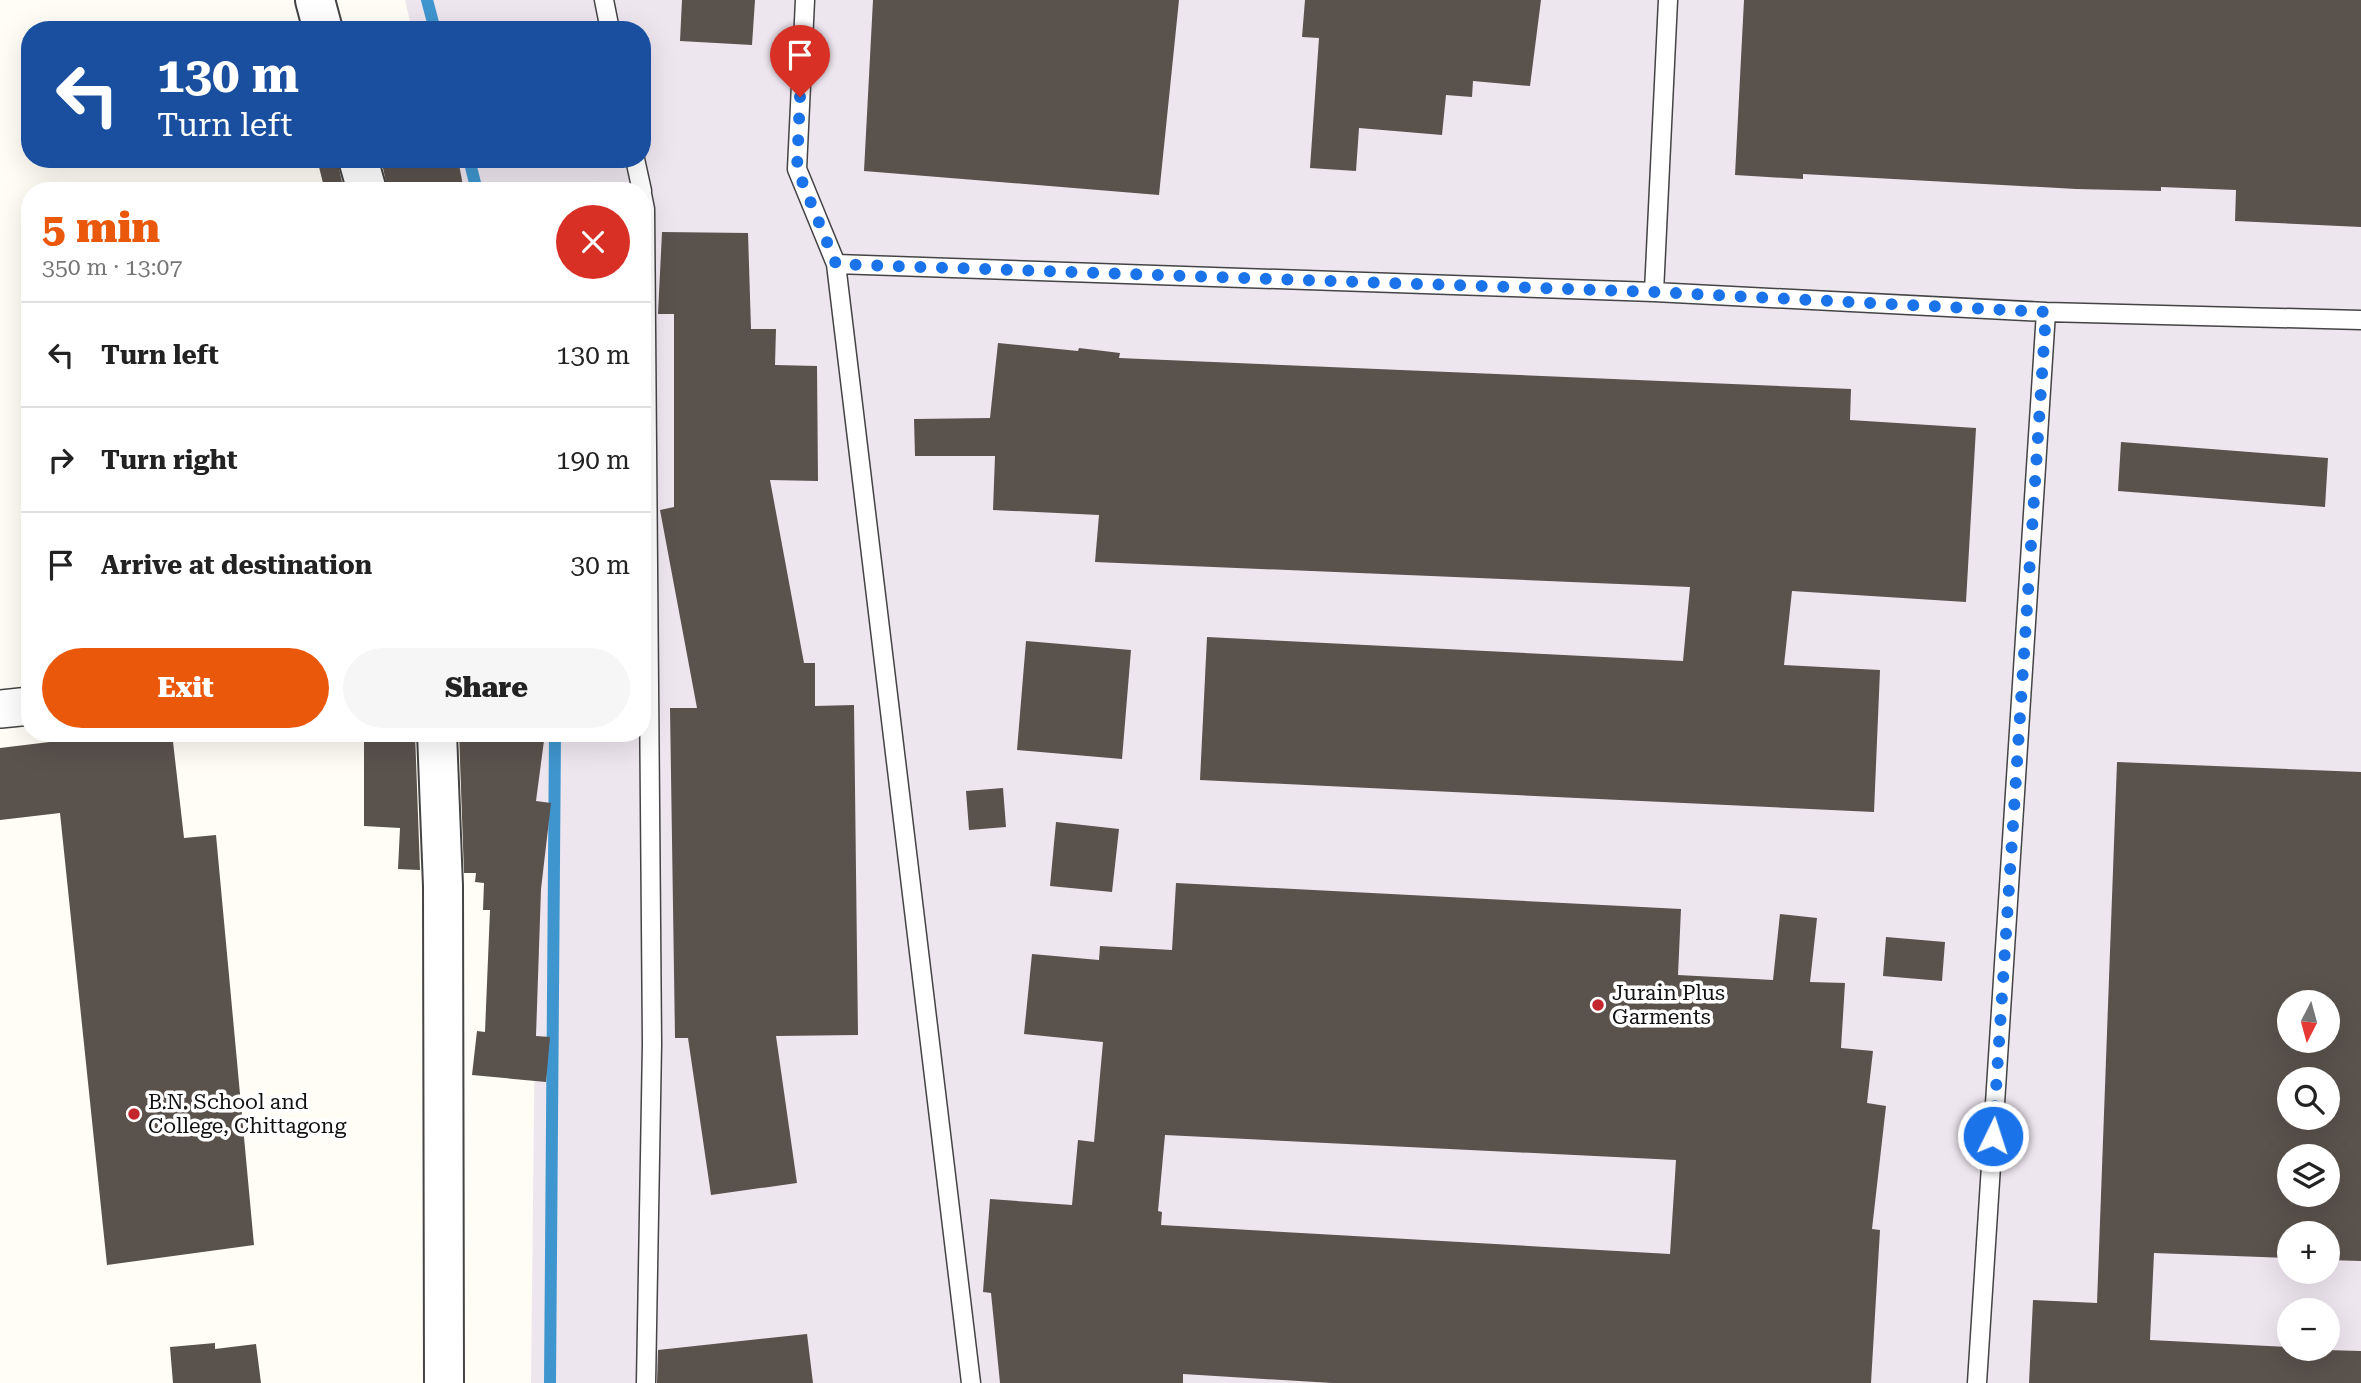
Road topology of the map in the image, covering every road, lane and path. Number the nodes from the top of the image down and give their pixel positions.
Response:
1 (315, 0) edge
2 (604, 0) edge
3 (805, 0) edge
4 (1668, 0) edge
5 (321, 21) edge
6 (608, 21) edge
7 (836, 264) junction
8 (1654, 292) junction
9 (2046, 312) junction
10 (2361, 320) edge
11 (21, 707) edge
12 (0, 709) edge
13 (437, 742) edge
14 (650, 742) edge
15 (444, 1383) edge
16 (646, 1383) edge
17 (971, 1383) edge
18 (1978, 1383) edge

1 - 5 street
2 - 6 lane
3 - 7 lane
4 - 8 lane
7 - 8 lane
7 - 17 lane
8 - 9 lane
9 - 10 lane
9 - 18 lane
11 - 12 street
13 - 15 street
14 - 16 lane

